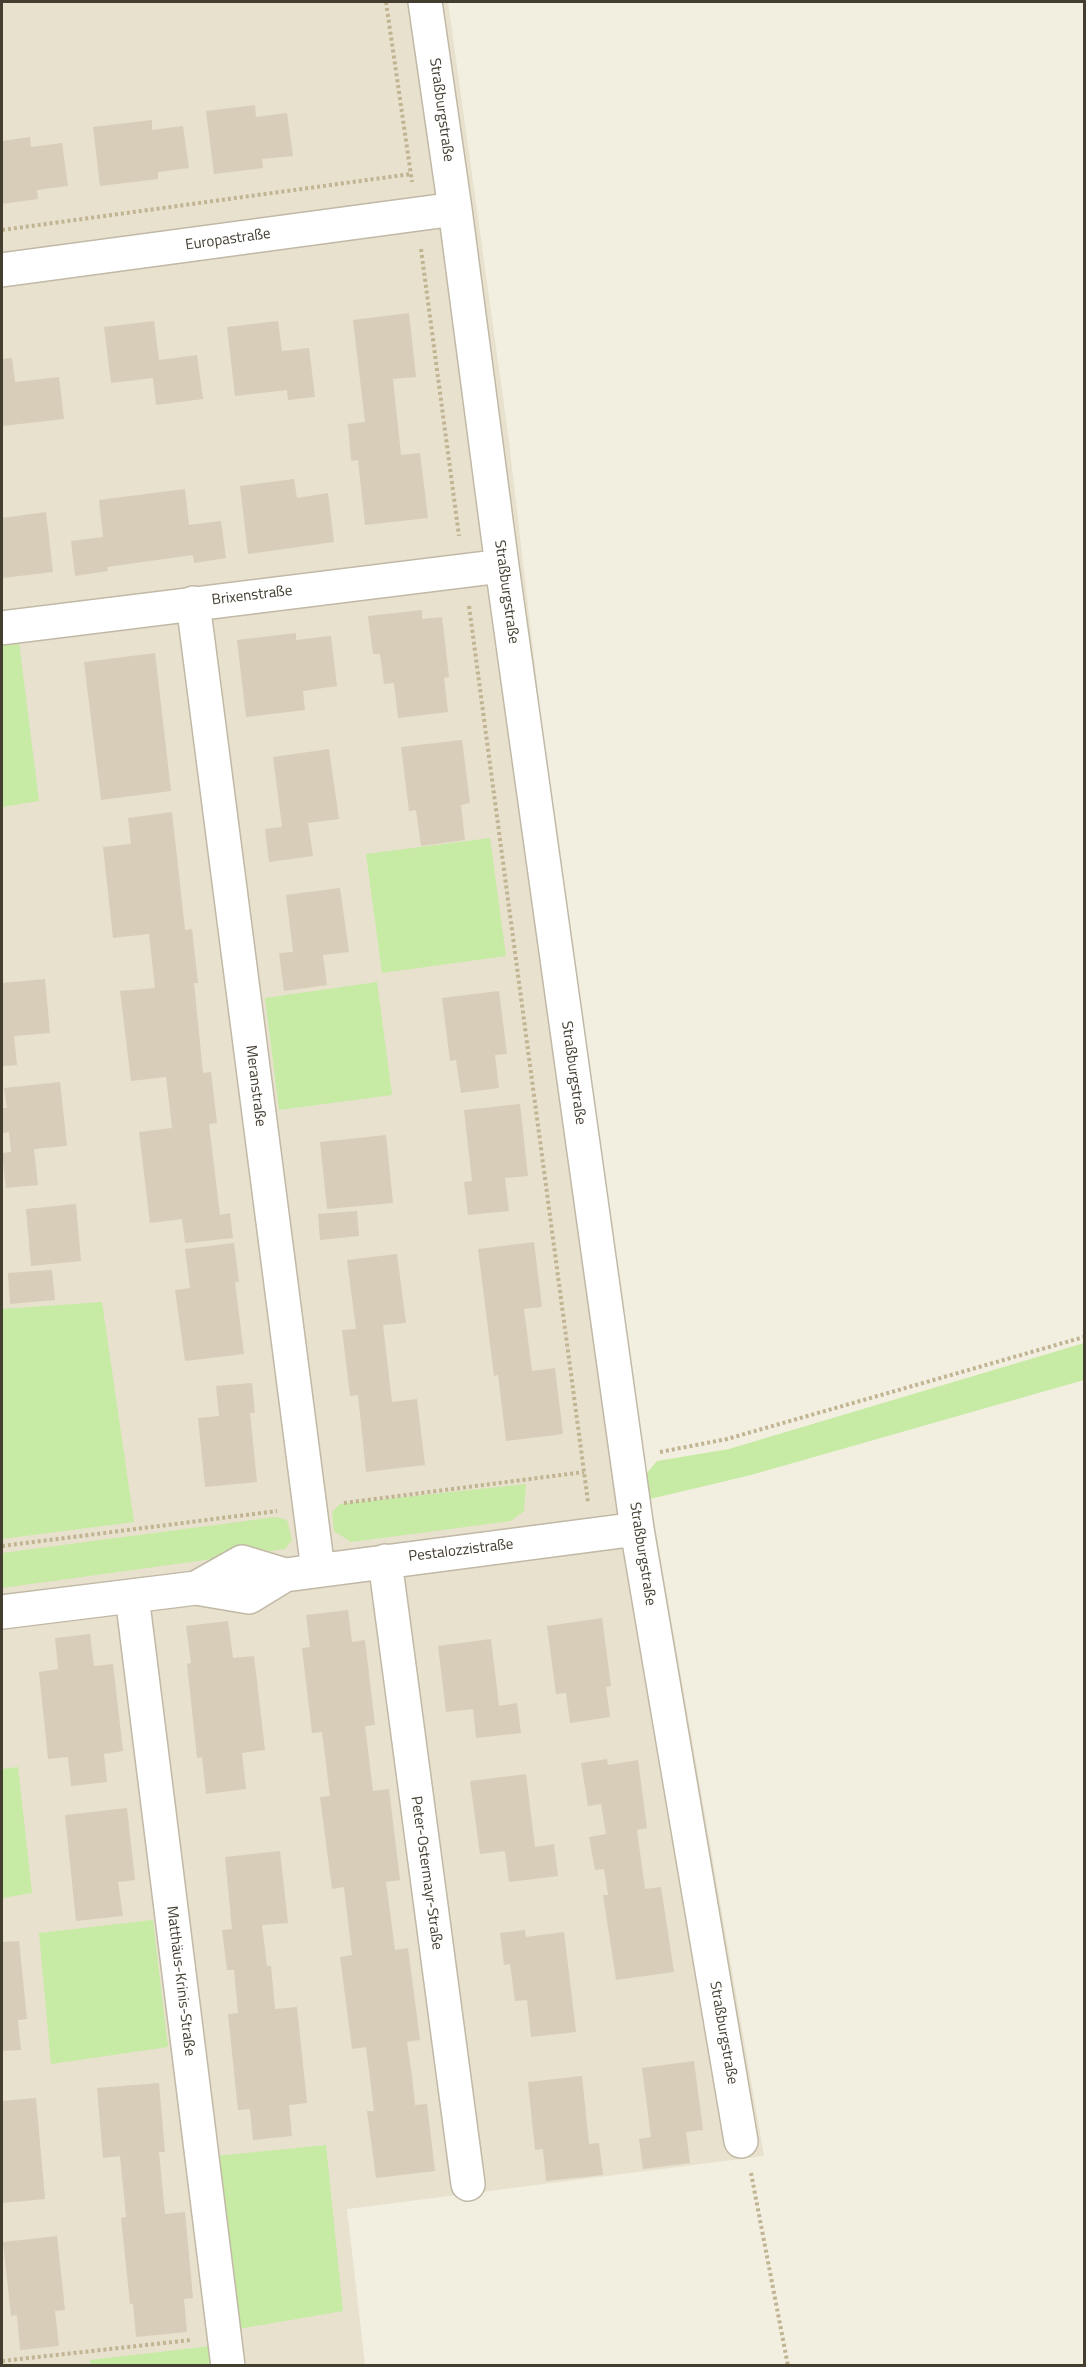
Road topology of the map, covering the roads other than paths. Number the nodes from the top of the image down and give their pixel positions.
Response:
1 (424, 2) edge
2 (455, 209) junction
3 (2, 270) edge
4 (502, 566) junction
5 (192, 603) junction
6 (2, 628) edge
7 (637, 1529) junction
8 (384, 1561) junction
9 (318, 1570) junction
10 (132, 1596) junction
11 (2, 1612) edge
12 (741, 2141) road end
13 (468, 2184) dead end
14 (227, 2351) edge

1 - 2 street, Straßburgstraße
2 - 3 street, Europastraße
2 - 4 street, Straßburgstraße
4 - 5 street, Brixenstraße
4 - 7 street, Straßburgstraße
5 - 6 street, Brixenstraße
5 - 9 street, Meranstraße
7 - 8 street, Pestalozzistraße
7 - 12 street, Straßburgstraße
8 - 9 street, Pestalozzistraße
8 - 13 street, Peter-Ostermayr-Straße
9 - 10 street, Pestalozzistraße
10 - 11 street, Pestalozzistraße
10 - 14 street, Matthäus-Krinis-Straße

